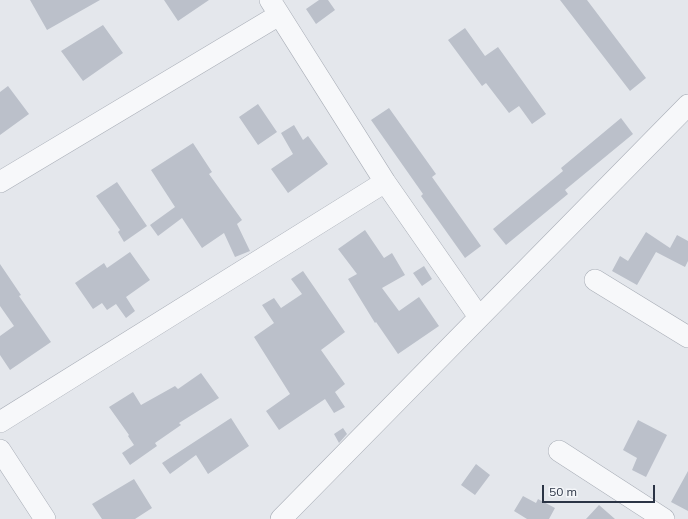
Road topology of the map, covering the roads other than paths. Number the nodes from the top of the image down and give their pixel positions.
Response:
1 (275, 7) edge
2 (688, 105) edge
3 (0, 182) edge
4 (385, 182) junction
5 (595, 280) dead end
6 (479, 316) junction
7 (688, 337) edge
8 (0, 422) edge
9 (0, 450) edge
10 (559, 450) dead end
11 (45, 519) edge
12 (281, 519) edge
13 (664, 519) edge

1 - 3 street
1 - 4 street
2 - 6 street
4 - 6 street
4 - 8 street
5 - 7 street
6 - 12 street
9 - 11 street
10 - 13 street

